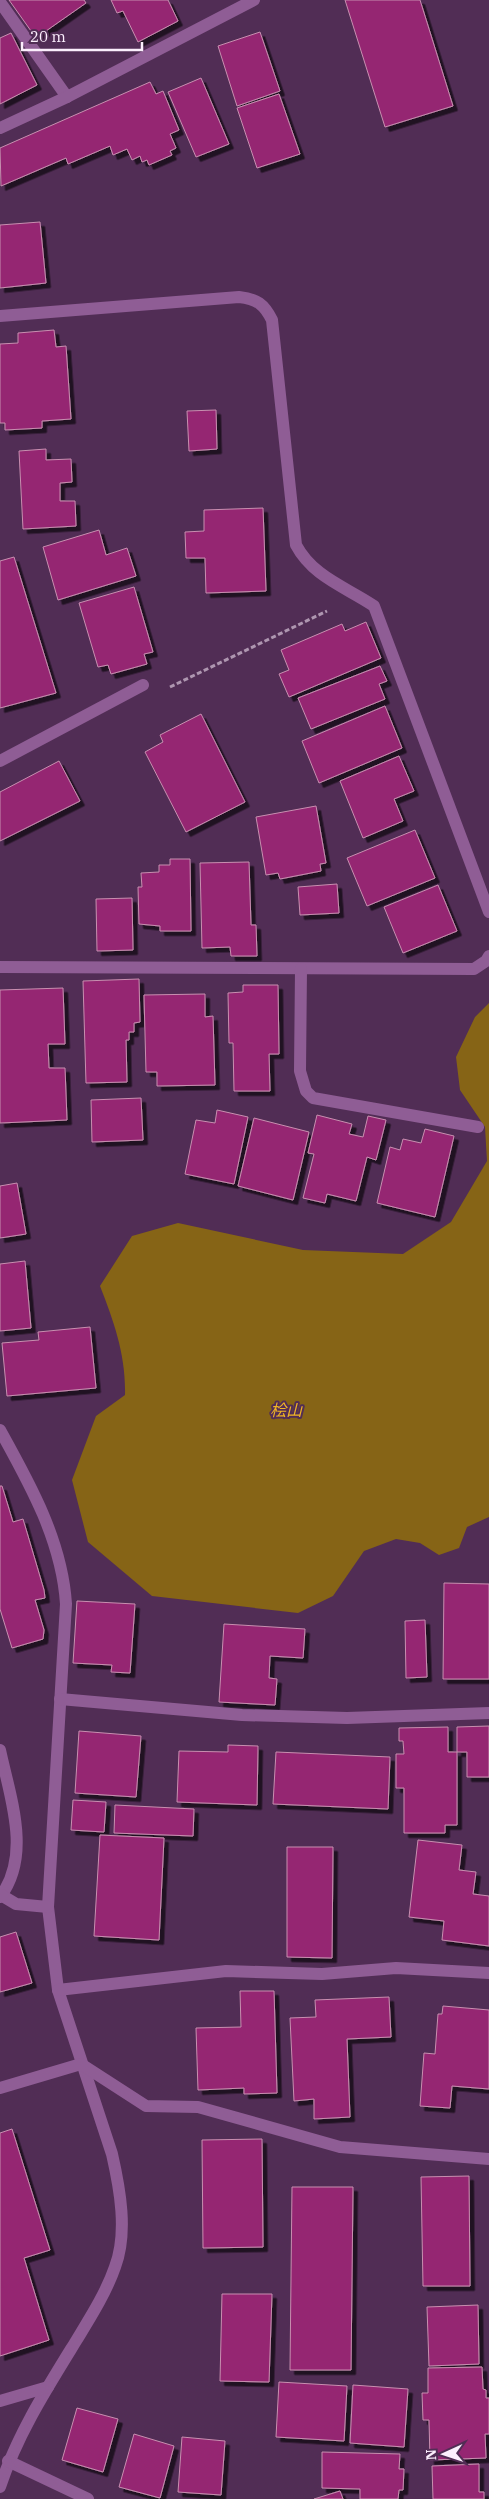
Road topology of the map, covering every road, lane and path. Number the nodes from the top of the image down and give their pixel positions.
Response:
1 (254, 0) edge
2 (0, 2) edge
3 (66, 97) junction
4 (0, 128) edge
5 (0, 316) edge
6 (359, 596) junction
7 (143, 685) dead end
8 (169, 688) dead end
9 (0, 761) edge
10 (489, 912) edge
11 (489, 956) edge
12 (0, 967) edge
13 (301, 969) junction
14 (478, 1127) dead end
15 (0, 1430) edge
16 (60, 1699) junction
17 (489, 1712) edge
18 (0, 1750) edge
19 (4, 1790) edge
20 (1, 1896) edge
21 (48, 1907) junction
22 (489, 1973) edge
23 (58, 1990) junction
24 (81, 2064) junction
25 (0, 2088) edge
26 (489, 2159) edge
27 (48, 2387) junction
28 (0, 2401) edge
29 (8, 2461) junction
30 (0, 2487) edge
31 (88, 2499) edge

1 - 3 street
2 - 3 street
3 - 4 street
5 - 6 street
6 - 8 path
6 - 10 street
7 - 9 street
11 - 13 street
12 - 13 street
13 - 14 street
15 - 16 street
16 - 17 street
16 - 21 street
18 - 19 street
19 - 20 street
20 - 21 street
21 - 23 street
22 - 23 street
23 - 24 street
24 - 25 street
24 - 26 street
24 - 27 street
27 - 28 street
27 - 29 street
29 - 30 street
29 - 31 street

